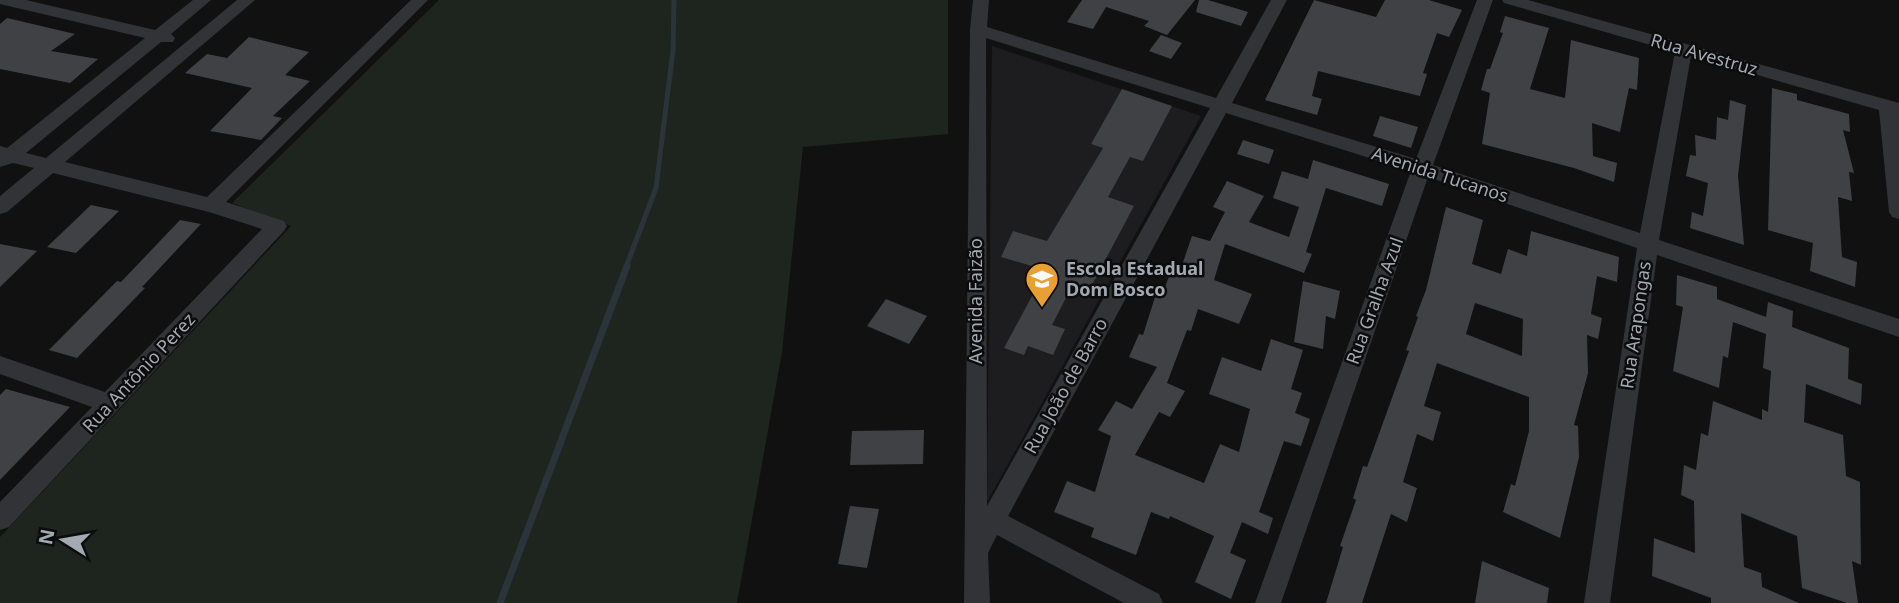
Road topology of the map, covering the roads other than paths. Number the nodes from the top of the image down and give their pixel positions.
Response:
1 (5, 0) edge
2 (203, 0) edge
3 (247, 0) edge
4 (421, 0) edge
5 (981, 0) edge
6 (1279, 0) edge
7 (1485, 0) edge
8 (1510, 0) edge
9 (1550, 6) edge
10 (978, 30) junction
11 (159, 36) junction
12 (194, 45) junction
13 (1684, 49) junction
14 (1222, 106) junction
15 (1894, 107) edge
16 (3, 157) edge
17 (51, 167) junction
18 (1422, 168) junction
19 (211, 205) junction
20 (0, 207) edge
21 (1899, 212) edge
22 (1647, 244) junction
23 (1899, 328) edge
24 (0, 365) edge
25 (111, 404) junction
26 (0, 519) edge
27 (992, 520) junction
28 (975, 552) junction
29 (977, 603) edge
30 (1150, 603) edge
31 (1268, 603) edge
32 (1597, 603) edge

1 - 11 street
2 - 11 street
3 - 12 street
4 - 19 street
5 - 10 street, Avenida Faizão
6 - 14 street, Rua João de Barro
7 - 18 street, Rua Gralha Azul
8 - 9 street, Rua Avestruz
9 - 13 street, Rua Avestruz
10 - 14 street, Avenida Tucanos
10 - 28 street, Avenida Faizão
11 - 12 street
11 - 16 street
12 - 17 street
13 - 15 street, Rua Avestruz
13 - 22 street, Rua Arapongas
14 - 18 street, Avenida Tucanos
14 - 27 street, Rua João de Barro
15 - 21 street
16 - 17 street
17 - 19 street
17 - 20 street
18 - 22 street, Avenida Tucanos
18 - 31 street, Rua Gralha Azul
19 - 25 street, Rua Antônio Perez
22 - 23 street, Avenida Tucanos
22 - 32 street, Rua Arapongas
24 - 25 street
25 - 26 street, Rua Antônio Perez
27 - 28 street, Rua João de Barro
27 - 30 street
28 - 29 street, Avenida Faizão

